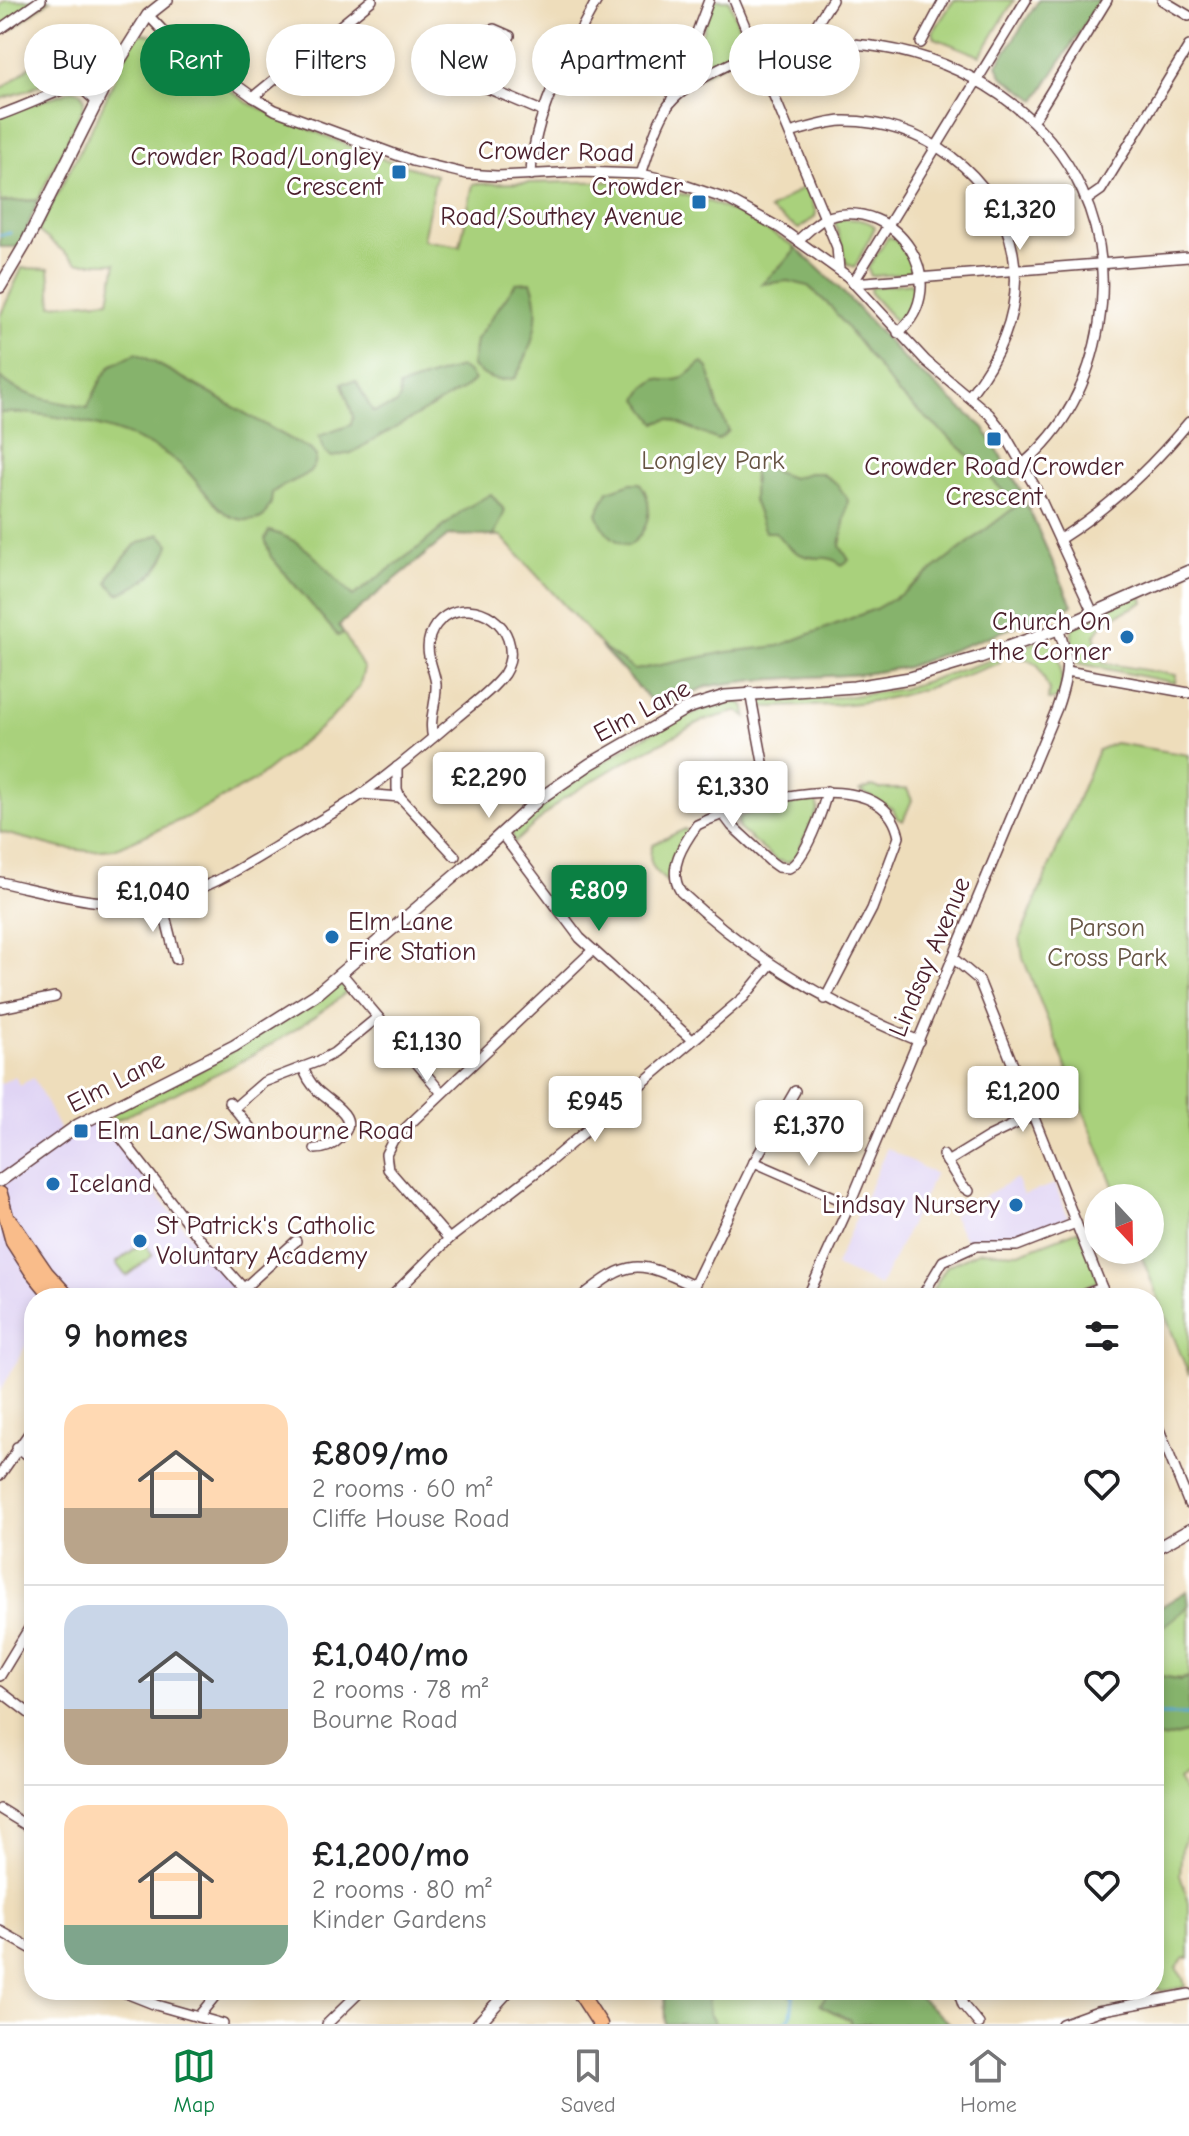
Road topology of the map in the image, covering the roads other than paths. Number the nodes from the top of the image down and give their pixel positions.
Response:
1 (41, 0) edge
2 (146, 0) edge
3 (167, 0) edge
4 (372, 0) edge
5 (597, 0) edge
6 (709, 0) edge
7 (734, 0) edge
8 (832, 0) edge
9 (944, 0) edge
10 (1026, 0) edge
11 (1107, 0) edge
12 (1162, 0) edge
13 (148, 15) junction
14 (1189, 16) edge
15 (744, 24) edge
16 (818, 24) edge
17 (0, 29) edge
18 (932, 46) dead end
19 (1189, 46) edge
20 (124, 53) edge
21 (729, 65) edge
22 (973, 65) dead end
23 (983, 72) junction
24 (49, 96) edge
25 (90, 96) edge
26 (101, 96) edge
27 (508, 96) edge
28 (775, 96) edge
29 (253, 97) junction
30 (98, 103) junction
31 (669, 105) junction
32 (544, 112) junction
33 (0, 115) edge
34 (1036, 116) junction
35 (790, 133) junction
36 (937, 146) junction
37 (641, 174) junction
38 (531, 175) junction
39 (1088, 199) junction
40 (825, 218) junction
41 (888, 226) junction
42 (798, 240) junction
43 (1189, 257) edge
44 (1102, 264) junction
45 (1014, 269) junction
46 (839, 270) junction
47 (920, 277) junction
48 (853, 283) junction
49 (0, 287) edge
50 (898, 333) junction
51 (970, 395) junction
52 (1189, 422) edge
53 (1023, 464) junction
54 (1060, 539) junction
55 (1189, 571) edge
56 (1093, 613) junction
57 (1058, 629) junction
58 (1067, 671) junction
59 (750, 692) junction
60 (1189, 693) edge
61 (433, 738) junction
62 (397, 767) junction
63 (827, 791) junction
64 (362, 794) junction
65 (400, 797) junction
66 (770, 800) junction
67 (723, 814) junction
68 (501, 833) junction
69 (455, 856) dead end
70 (0, 882) edge
71 (161, 900) junction
72 (593, 950) junction
73 (176, 959) dead end
74 (954, 959) junction
75 (771, 964) junction
76 (342, 974) junction
77 (55, 997) dead end
78 (825, 999) junction
79 (0, 1008) edge
80 (378, 1017) junction
81 (692, 1040) junction
82 (919, 1041) junction
83 (303, 1067) junction
84 (795, 1091) dead end
85 (441, 1092) junction
86 (101, 1112) junction
87 (1034, 1115) junction
88 (257, 1136) dead end
89 (315, 1149) dead end
90 (754, 1162) junction
91 (0, 1181) edge
92 (969, 1191) dead end
93 (0, 1194) edge
94 (850, 1204) junction
95 (5, 1216) edge
96 (1076, 1223) junction
97 (449, 1239) junction
98 (296, 1241) dead end
99 (694, 1286) joint
100 (46, 1288) edge
101 (60, 1288) edge
102 (242, 1288) edge
103 (244, 1288) edge
104 (400, 1288) edge
105 (594, 1288) edge
106 (812, 1288) edge
107 (927, 1288) edge
108 (1102, 1288) edge
109 (24, 1438) edge
110 (17, 1447) junction
111 (24, 1452) edge
112 (1164, 1452) edge
113 (0, 1475) edge
114 (1189, 1504) edge
115 (1189, 1530) edge
116 (1164, 1544) edge
117 (24, 1636) edge
118 (0, 1676) edge
119 (0, 1691) edge
120 (24, 1709) edge
121 (0, 1809) edge
122 (24, 1824) edge
123 (0, 1931) edge
124 (24, 1944) edge
125 (1189, 1994) edge
126 (1164, 1999) edge
127 (148, 2000) edge
128 (212, 2000) edge
129 (352, 2000) edge
130 (500, 2000) edge
131 (584, 2000) edge
132 (961, 2000) edge
133 (1157, 2000) edge
134 (198, 2017) junction
135 (223, 2024) edge
136 (327, 2024) edge
137 (478, 2024) edge
138 (600, 2024) edge
139 (979, 2024) edge
140 (1062, 2024) edge

1 - 17 street
2 - 13 street
3 - 13 street
4 - 29 street
5 - 32 street
6 - 31 street
7 - 15 street
8 - 16 street
9 - 18 street
10 - 23 street
11 - 34 street
12 - 14 street
13 - 20 street
13 - 29 street, Crowder Road
19 - 39 street
21 - 31 street
22 - 23 street
23 - 34 street
23 - 36 street
24 - 33 street
25 - 30 street
26 - 30 street
27 - 32 street
28 - 35 street
29 - 38 street, Crowder Road
30 - 49 street
31 - 37 street
32 - 38 street
34 - 39 street
35 - 36 street
35 - 40 street
36 - 41 street
36 - 45 street
37 - 38 street, Crowder Road
37 - 42 street, Crowder Road
39 - 44 street
40 - 41 street
40 - 42 street
40 - 46 street
41 - 47 street
41 - 48 street
42 - 46 street, Crowder Road
43 - 44 street
44 - 45 street
44 - 53 street
45 - 47 street
45 - 51 street
46 - 48 street, Crowder Road
47 - 48 street
47 - 50 street
48 - 50 street, Crowder Road
50 - 51 street, Crowder Road
51 - 53 street, Crowder Road
52 - 54 street
53 - 54 street, Crowder Road
54 - 56 street, Crowder Road
55 - 56 street, Elm Lane
56 - 57 street, Elm Lane
57 - 58 street, Lindsay Avenue
57 - 59 street, Elm Lane
58 - 60 street
58 - 74 street, Lindsay Avenue
59 - 66 street
59 - 68 street, Elm Lane
61 - 61 street
61 - 62 street
62 - 64 street
62 - 65 street
63 - 66 street
63 - 67 street
63 - 78 street
64 - 65 street
64 - 71 street
65 - 69 street
66 - 67 street
67 - 75 street
68 - 72 street
68 - 76 street, Elm Lane
70 - 71 street
71 - 73 street
72 - 81 street
72 - 85 street
74 - 82 street, Lindsay Avenue
74 - 87 street
75 - 78 street
75 - 81 street
76 - 80 street
76 - 86 street, Elm Lane
77 - 79 street
78 - 82 street
80 - 83 street
80 - 85 street
81 - 97 street
82 - 94 street, Lindsay Avenue
83 - 88 street
83 - 89 street
84 - 90 street
85 - 97 street
86 - 91 street, Elm Lane
86 - 102 street
87 - 92 street
87 - 96 street
90 - 94 street
90 - 99 street
93 - 95 main road
94 - 106 street, Lindsay Avenue
95 - 100 main road
95 - 101 main road
96 - 107 street
96 - 108 street
97 - 104 street
98 - 103 street
99 - 105 street
109 - 110 street
110 - 111 street
110 - 113 street
112 - 114 street
115 - 116 street
117 - 118 street
119 - 120 street
121 - 122 street
123 - 124 street
125 - 126 street
127 - 134 street
128 - 134 street
129 - 136 street
130 - 137 street
131 - 138 main road
132 - 139 street
133 - 140 street
134 - 135 street

